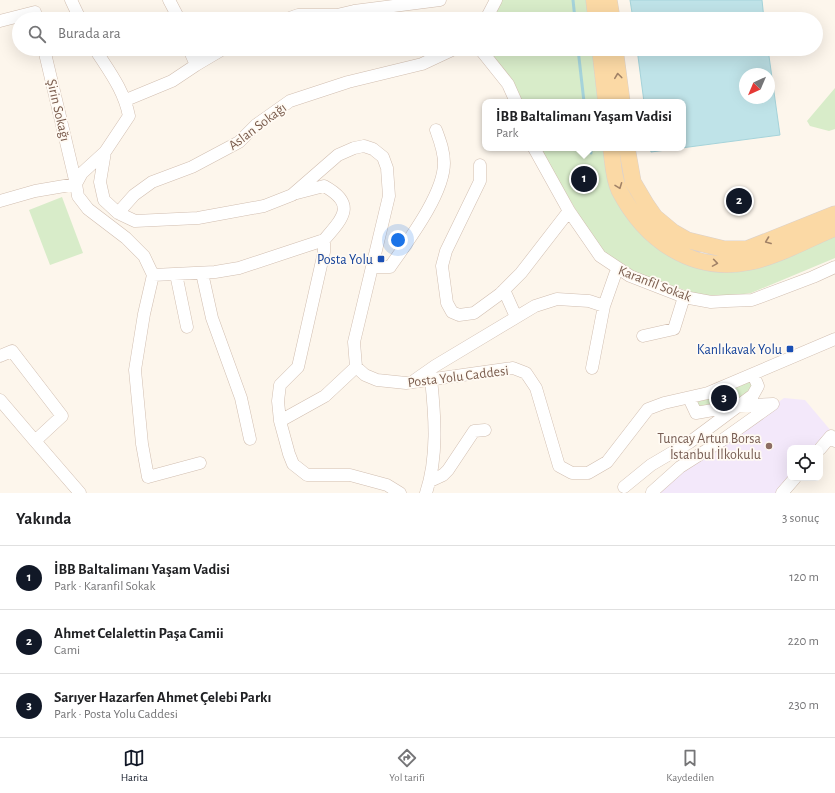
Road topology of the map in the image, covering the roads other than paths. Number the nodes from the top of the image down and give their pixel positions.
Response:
1 (72, 0) edge
2 (168, 0) edge
3 (440, 0) edge
4 (496, 0) edge
5 (594, 0) edge
6 (609, 0) edge
7 (77, 12) edge
8 (175, 12) edge
9 (347, 12) edge
10 (490, 12) edge
11 (595, 12) edge
12 (611, 12) edge
13 (12, 17) edge
14 (0, 21) edge
15 (46, 56) edge
16 (100, 56) edge
17 (192, 56) edge
18 (211, 56) edge
19 (439, 56) edge
20 (486, 56) edge
21 (601, 56) edge
22 (616, 56) edge
23 (196, 65) junction
24 (515, 99) edge
25 (606, 99) edge
26 (622, 99) edge
27 (126, 100) junction
28 (436, 130) dead end
29 (536, 151) edge
30 (611, 151) edge
31 (628, 151) edge
32 (105, 152) junction
33 (480, 165) dead end
34 (75, 178) junction
35 (292, 195) junction
36 (0, 201) edge
37 (569, 211) junction
38 (118, 213) junction
39 (835, 214) edge
40 (835, 228) edge
41 (324, 240) junction
42 (372, 267) junction
43 (835, 267) edge
44 (617, 269) junction
45 (202, 273) junction
46 (176, 274) junction
47 (153, 275) junction
48 (504, 290) junction
49 (684, 297) junction
50 (604, 306) junction
51 (516, 317) junction
52 (187, 328) dead end
53 (643, 336) dead end
54 (835, 339) edge
55 (0, 356) edge
56 (356, 367) junction
57 (592, 368) dead end
58 (753, 374) junction
59 (431, 379) junction
60 (413, 382) junction
61 (689, 398) junction
62 (0, 400) edge
63 (736, 406) junction
64 (280, 421) junction
65 (485, 430) dead end
66 (834, 437) edge
67 (250, 439) dead end
68 (35, 441) junction
69 (823, 446) edge
70 (200, 463) dead end
71 (651, 465) junction
72 (680, 467) junction
73 (430, 481) junction
74 (792, 481) edge
75 (624, 487) dead end
76 (80, 493) edge
77 (400, 493) edge
78 (426, 493) edge
79 (652, 493) edge
80 (782, 493) edge

1 - 7 street
2 - 8 street
3 - 9 street
4 - 10 street
5 - 11 main road
6 - 12 main road
13 - 14 street
15 - 34 street, Şirin Sokağı
16 - 27 street
17 - 23 street
18 - 23 street
19 - 38 street, Aslan Sokağı
20 - 24 street
21 - 25 main road
26 -> 22 main road
23 - 27 street
27 - 32 street
28 - 42 street
29 - 37 street, Karanfil Sokak
30 -> 40 main road
39 -> 31 main road
32 - 34 street
32 - 38 street
33 - 48 street
34 - 36 street
34 - 47 street, Şirin Sokağı
35 - 38 street
35 - 41 street
35 - 42 street
37 - 44 street, Karanfil Sokak
37 - 48 street
41 - 45 street
41 - 64 street
42 - 56 street
43 - 49 street, Karanfil Sokak
44 - 49 street, Karanfil Sokak
44 - 50 street
45 - 46 street
45 - 67 street
46 - 47 street
46 - 52 street
47 - 70 street
48 - 51 street
49 - 53 street
50 - 51 street
50 - 57 street
51 - 60 street
54 - 58 street, Posta Yolu Caddesi
55 - 68 street
56 - 60 street, Posta Yolu Caddesi
56 - 64 street
58 - 61 street, Posta Yolu Caddesi
58 - 63 street
59 - 60 street, Posta Yolu Caddesi
59 - 61 street, Posta Yolu Caddesi
59 - 73 street
61 - 63 street
62 - 68 street
63 - 71 street
63 - 72 street
64 - 77 street
65 - 73 street
66 - 69 street
68 - 76 street
71 - 72 street
71 - 75 street
72 - 79 street
73 - 78 street
74 - 80 street

